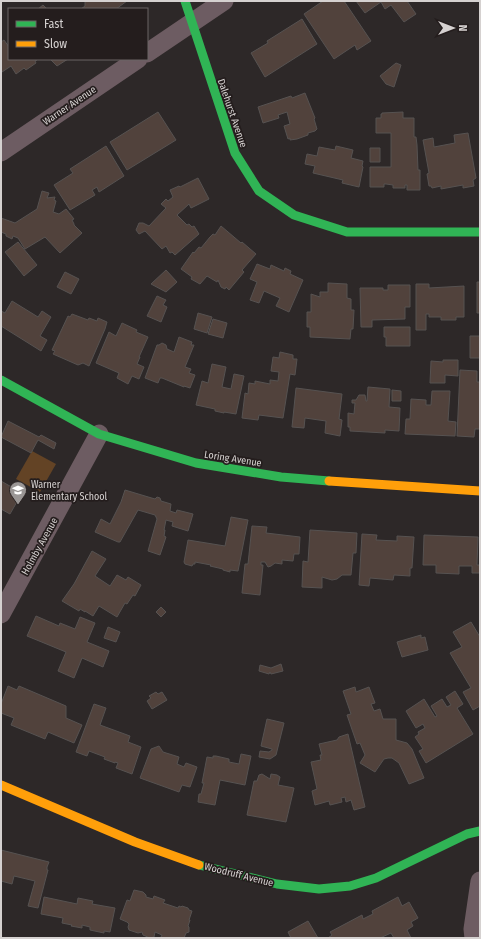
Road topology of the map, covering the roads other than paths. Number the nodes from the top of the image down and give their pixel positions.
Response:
1 (185, 1) edge
2 (224, 1) edge
3 (192, 22) junction
4 (148, 52) edge
5 (137, 60) edge
6 (1, 152) edge
7 (480, 232) edge
8 (1, 380) edge
9 (99, 434) junction
10 (480, 491) edge
11 (1, 614) edge
12 (1, 785) edge
13 (480, 831) edge
14 (480, 881) edge
15 (474, 938) edge

1 - 3 street, Dalehurst Avenue
2 - 3 street
3 - 4 street
3 - 7 street, Dalehurst Avenue
5 - 6 street, Warner Avenue
8 - 9 street, Loring Avenue
9 - 10 street, Loring Avenue
9 - 11 street, Holmby Avenue
12 - 13 street, Woodruff Avenue
14 - 15 street

